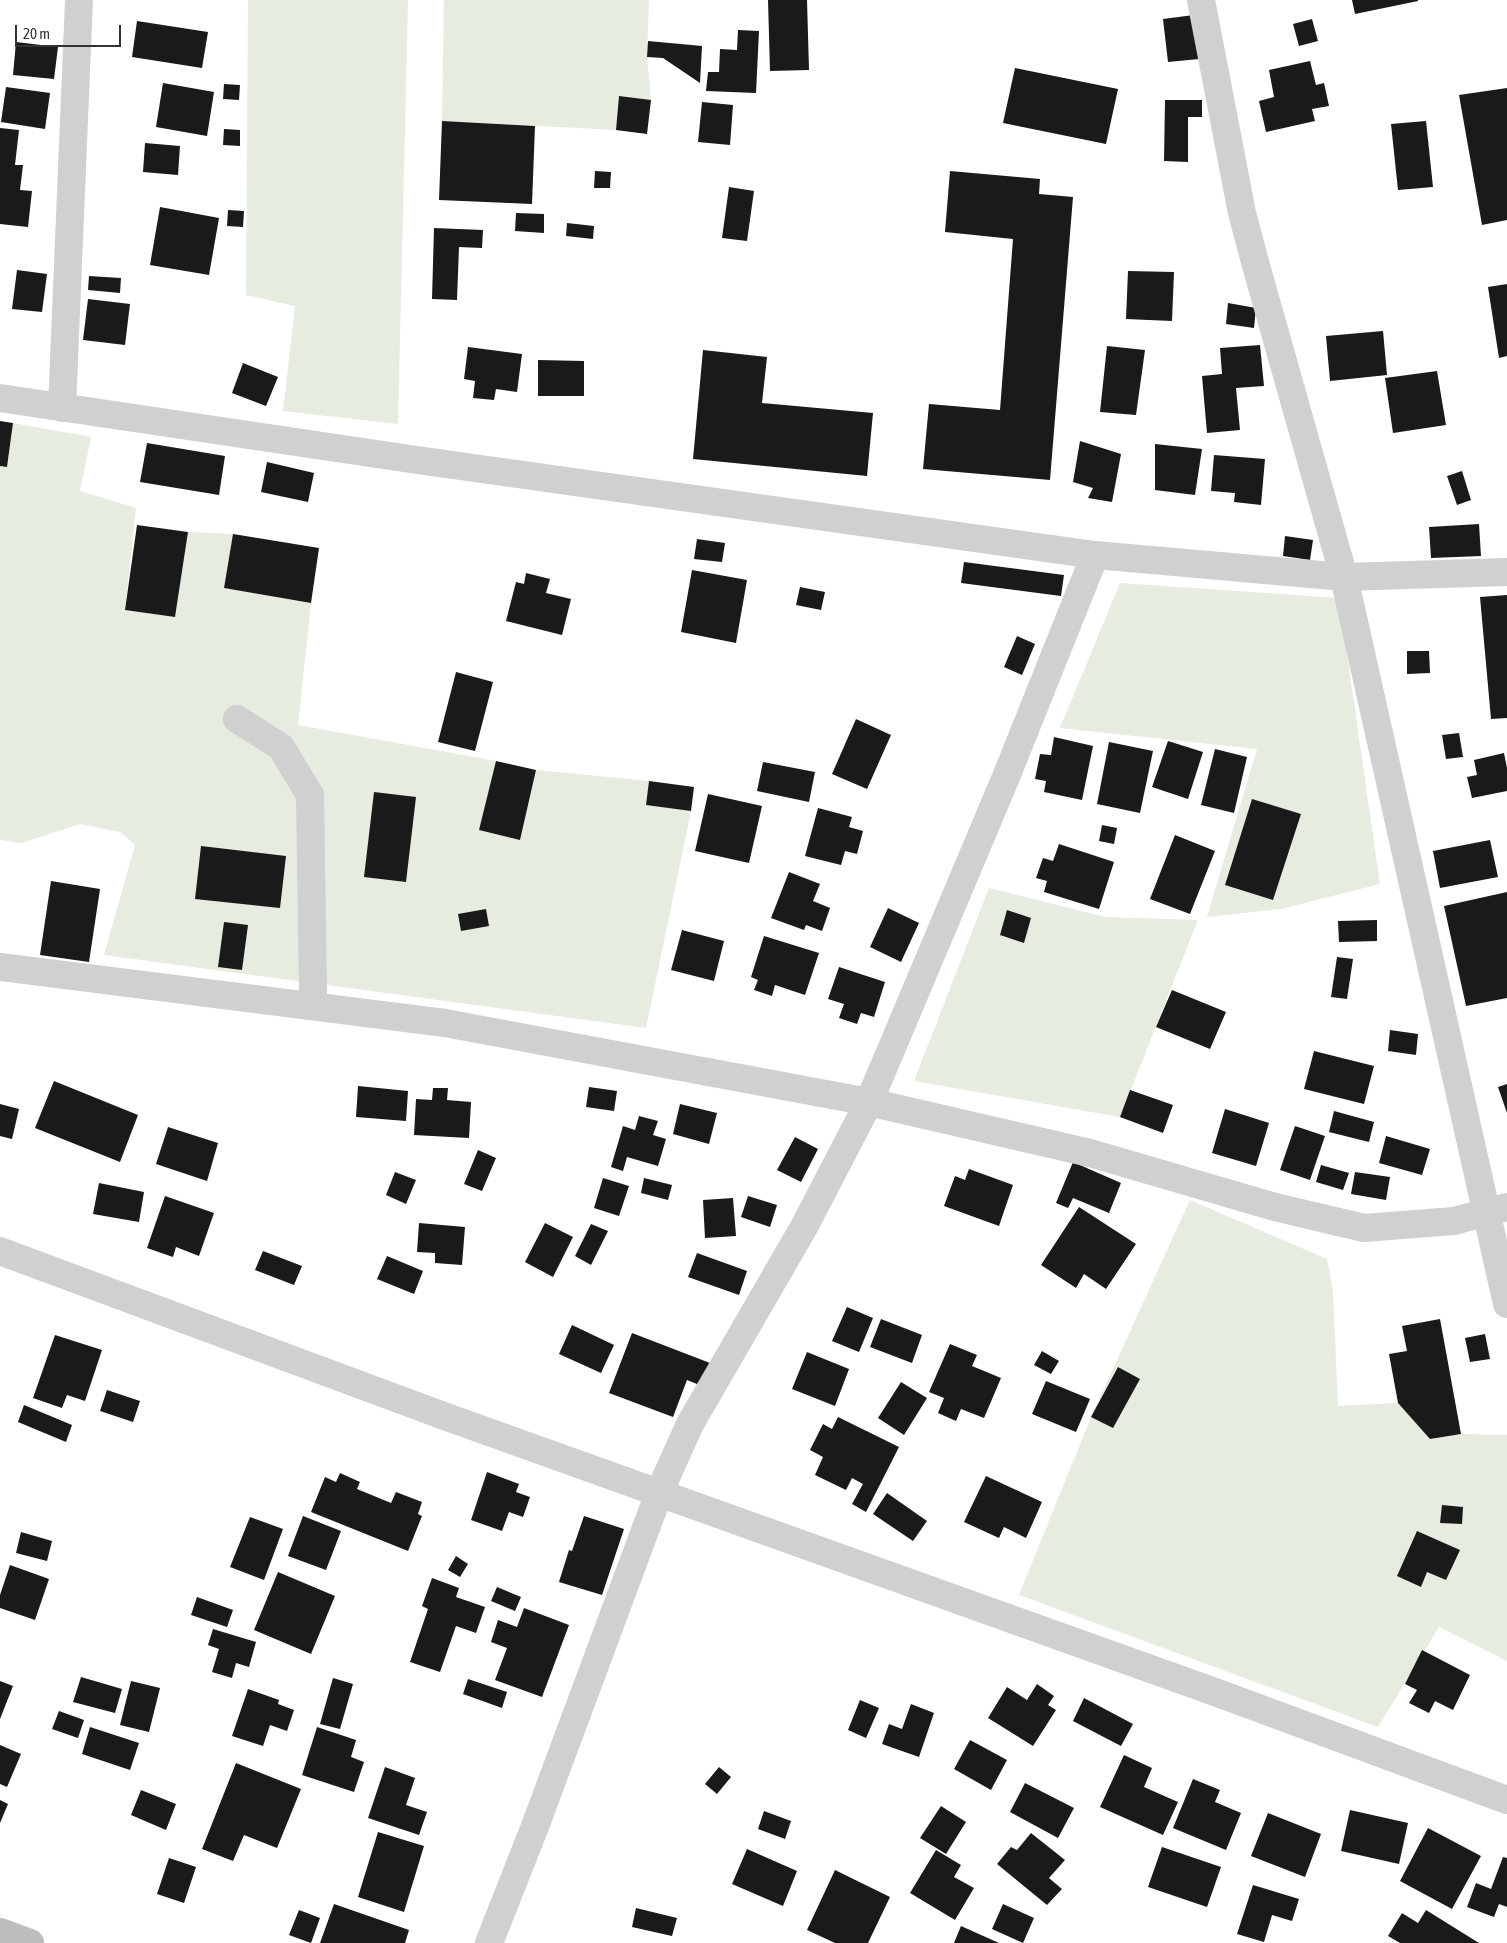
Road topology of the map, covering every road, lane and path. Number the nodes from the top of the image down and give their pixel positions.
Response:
1 (79, 0) edge
2 (1201, 0) edge
3 (0, 398) edge
4 (62, 408) junction
5 (1095, 555) junction
6 (1507, 572) edge
7 (1344, 577) junction
8 (237, 719) dead end
9 (0, 966) edge
10 (311, 1006) junction
11 (868, 1102) junction
12 (1496, 1210) edge
13 (0, 1251) edge
14 (1507, 1304) edge
15 (659, 1493) junction
16 (1507, 1800) edge
17 (0, 1932) edge
18 (30, 1943) edge
19 (489, 1943) edge

1 - 4 street
2 - 7 street
3 - 4 street
4 - 5 street
5 - 7 street
5 - 11 street
6 - 7 street
7 - 12 street
8 - 10 street
9 - 10 street
10 - 11 street
11 - 12 street
11 - 15 street
12 - 14 street
13 - 15 street
15 - 16 street
15 - 19 street
17 - 18 street

